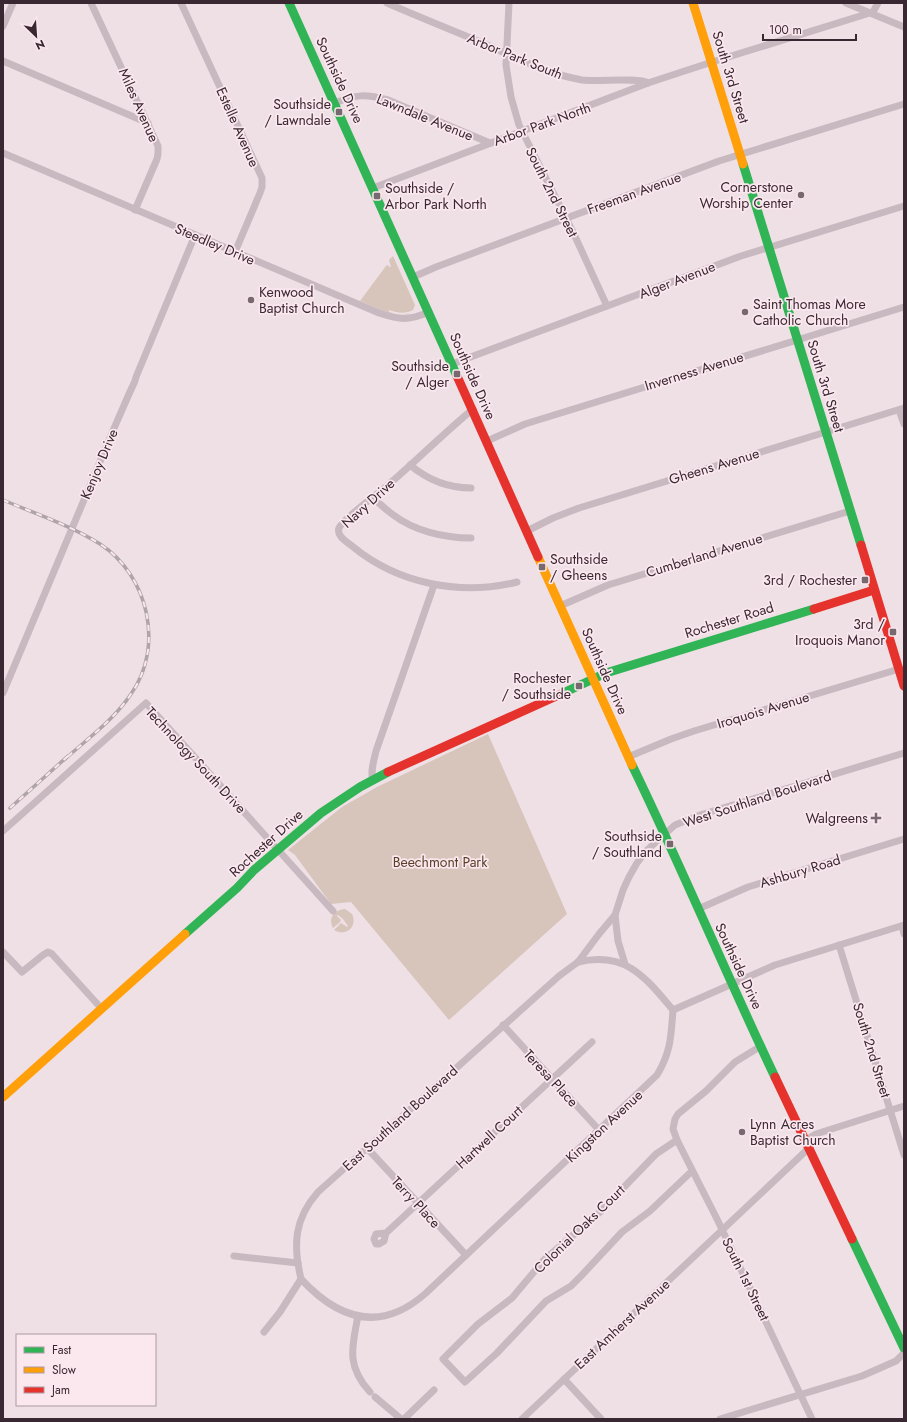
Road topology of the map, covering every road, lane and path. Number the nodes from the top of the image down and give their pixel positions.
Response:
1 (12, 3) edge
2 (91, 3) edge
3 (181, 3) edge
4 (289, 3) edge
5 (387, 3) edge
6 (509, 3) edge
7 (693, 3) edge
8 (846, 3) edge
9 (878, 3) edge
10 (870, 13) junction
11 (3, 26) edge
12 (904, 27) edge
13 (506, 54) junction
14 (3, 61) edge
15 (712, 62) junction
16 (648, 83) junction
17 (335, 103) junction
18 (904, 104) edge
19 (148, 123) junction
20 (522, 132) junction
21 (490, 143) junction
22 (3, 153) edge
23 (741, 155) junction
24 (373, 188) junction
25 (904, 206) edge
26 (135, 210) junction
27 (566, 218) junction
28 (195, 235) junction
29 (769, 247) junction
30 (235, 252) junction
31 (413, 277) junction
32 (607, 306) junction
33 (904, 307) edge
34 (429, 312) junction
35 (797, 340) junction
36 (452, 364) junction
37 (473, 409) junction
38 (901, 409) edge
39 (904, 424) edge
40 (826, 432) junction
41 (487, 441) junction
42 (410, 465) junction
43 (471, 488) dead end
44 (373, 498) junction
45 (850, 511) junction
46 (527, 531) junction
47 (471, 538) dead end
48 (517, 582) dead end
49 (434, 585) junction
50 (874, 590) junction
51 (560, 606) junction
52 (899, 669) junction
53 (594, 679) junction
54 (904, 686) edge
55 (3, 693) edge
56 (904, 753) edge
57 (628, 757) junction
58 (373, 780) junction
59 (3, 831) edge
60 (665, 833) junction
61 (904, 839) edge
62 (279, 850) junction
63 (698, 909) junction
64 (333, 911) dead end
65 (615, 915) junction
66 (903, 926) edge
67 (904, 934) edge
68 (596, 938) joint
69 (839, 945) junction
70 (3, 952) edge
71 (578, 962) junction
72 (625, 964) junction
73 (732, 985) junction
74 (101, 1008) junction
75 (673, 1010) junction
76 (503, 1026) junction
77 (592, 1042) dead end
78 (761, 1046) junction
79 (551, 1079) junction
80 (3, 1097) edge
81 (904, 1106) edge
82 (890, 1111) junction
83 (599, 1130) junction
84 (677, 1140) junction
85 (808, 1143) junction
86 (367, 1148) junction
87 (904, 1155) edge
88 (692, 1171) junction
89 (417, 1203) junction
90 (722, 1230) junction
91 (386, 1233) dead end
92 (234, 1256) dead end
93 (466, 1256) junction
94 (298, 1263) junction
95 (301, 1279) junction
96 (358, 1316) junction
97 (264, 1332) dead end
98 (904, 1348) edge
99 (904, 1353) edge
100 (564, 1379) junction
101 (434, 1390) dead end
102 (801, 1394) junction
103 (402, 1419) edge
104 (522, 1419) edge
105 (601, 1419) edge
106 (720, 1419) edge
107 (812, 1419) edge

1 - 11 street
2 - 19 street, Miles Avenue
3 - 30 street, Estelle Avenue
4 - 17 street, Southside Drive
5 - 13 street, Arbor Park South
6 - 13 street, South 2nd Street
7 - 15 street, South 3rd Street
8 - 10 street
9 - 10 street
10 - 12 street
10 - 15 street, Arbor Park North
13 - 16 street, Arbor Park South
13 - 20 street, South 2nd Street
14 - 19 street
15 - 16 street, Arbor Park North
15 - 23 street, South 3rd Street
16 - 20 street, Arbor Park North
17 - 21 street, Lawndale Avenue
17 - 24 street, Southside Drive
18 - 23 street, Freeman Avenue
19 - 26 street, Miles Avenue
20 - 21 street, Arbor Park North
20 - 27 street, South 2nd Street
21 - 24 street, Arbor Park North
22 - 26 street, Steedley Drive
23 - 27 street, Freeman Avenue
23 - 29 street, South 3rd Street
24 - 31 street, Southside Drive
25 - 29 street, Alger Avenue
26 - 28 street, Steedley Drive
27 - 31 street, Freeman Avenue
27 - 32 street, South 2nd Street
28 - 30 street, Steedley Drive
28 - 55 street, Kenjoy Drive
29 - 32 street, Alger Avenue
29 - 35 street, South 3rd Street
30 - 34 street, Steedley Drive
31 - 34 street, Southside Drive
32 - 36 street, Alger Avenue
33 - 35 street, Inverness Avenue
34 - 36 street, Southside Drive
35 - 40 street, South 3rd Street
35 - 41 street, Inverness Avenue
36 - 37 street, Southside Drive
37 - 41 street, Southside Drive
37 - 42 street, Navy Drive
38 - 39 street
38 - 40 street, Gheens Avenue
40 - 45 street, South 3rd Street
40 - 46 street, Gheens Avenue
41 - 46 street, Southside Drive
42 - 43 street
42 - 44 street, Navy Drive
44 - 47 street
44 - 49 street, Navy Drive
45 - 50 street, South 3rd Street
45 - 51 street, Cumberland Avenue
46 - 51 street, Southside Drive
48 - 49 street, Navy Drive
49 - 58 street
50 - 52 street, South 3rd Street
50 - 53 street, Rochester Road
51 - 53 street, Southside Drive
52 - 54 street, South 3rd Street
52 - 57 street, Iroquois Avenue
53 - 57 street, Southside Drive
53 - 58 street, Rochester Drive
56 - 60 street, West Southland Boulevard
57 - 60 street, Southside Drive
58 - 62 street, Rochester Drive
59 - 62 street, Technology South Drive
60 - 63 street, Southside Drive
60 - 65 street, West Southland Boulevard
61 - 63 street, Ashbury Road
62 - 64 street
62 - 74 street, Rochester Drive
63 - 73 street, Southside Drive
65 - 68 street, West Southland Boulevard
65 - 72 street
66 - 67 street
66 - 69 street
68 - 71 street, East Southland Boulevard
69 - 73 street
69 - 82 street, South 2nd Street
70 - 74 street
71 - 72 street
71 - 76 street, East Southland Boulevard
72 - 75 street
73 - 75 street
73 - 78 street, Southside Drive
74 - 80 street, Rochester Drive
75 - 83 street, Kingston Avenue
76 - 79 street, Teresa Place
76 - 86 street, East Southland Boulevard
77 - 79 street, Hartwell Court
78 - 84 street
78 - 85 street, Southside Drive
79 - 83 street, Teresa Place
79 - 89 street, Hartwell Court
81 - 82 street, East Amherst Avenue
82 - 85 street, East Amherst Avenue
82 - 87 street, South 2nd Street
83 - 93 street, Kingston Avenue
84 - 88 street, South 1st Street
84 - 88 street, Colonial Oaks Court
85 - 90 street, East Amherst Avenue
85 - 98 street, Southside Drive
86 - 89 street, Terry Place
86 - 94 street, East Southland Boulevard
88 - 90 street, South 1st Street
89 - 91 street, Hartwell Court
89 - 93 street, Terry Place
90 - 100 street, East Amherst Avenue
90 - 102 street, South 1st Street
92 - 94 street
93 - 96 street, Kingston Avenue
94 - 95 street, East Southland Boulevard
95 - 96 street, Kingston Avenue
95 - 97 street
96 - 103 street
99 - 102 street
100 - 104 street, East Amherst Avenue
100 - 105 street
101 - 103 street
102 - 106 street
102 - 107 street, South 1st Street

